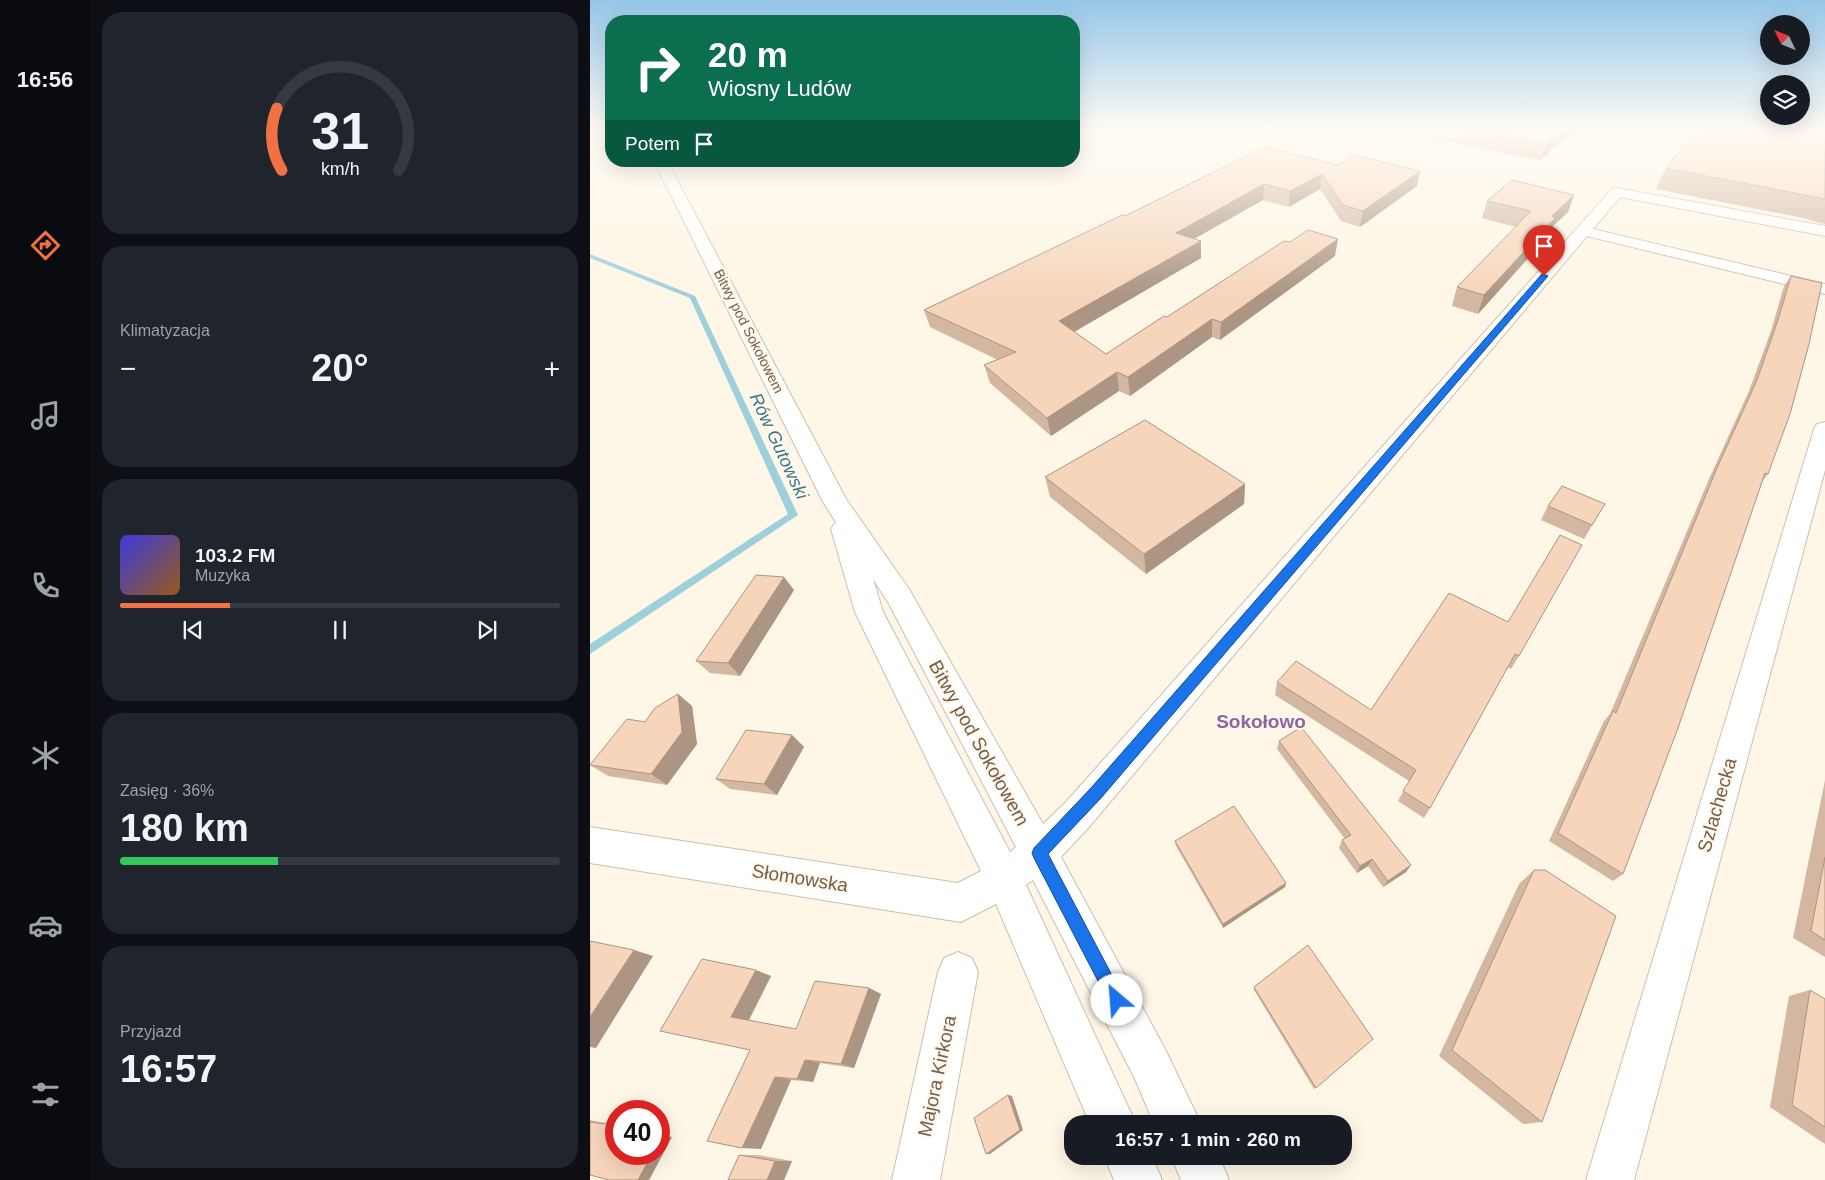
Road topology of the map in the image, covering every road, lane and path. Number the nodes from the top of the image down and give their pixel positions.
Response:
1 (672, 185) edge
2 (1583, 231) junction
3 (1825, 231) edge
4 (1825, 288) edge
5 (1825, 430) edge
6 (835, 502) junction
7 (595, 853) edge
8 (1039, 853) junction
9 (1004, 879) junction
10 (958, 972) dead end
11 (1109, 1115) edge
12 (1174, 1115) edge
13 (1131, 1165) edge
14 (1198, 1165) edge
15 (916, 1180) edge
16 (1138, 1180) edge
17 (1205, 1180) edge
18 (1610, 1180) edge

1 - 6 street, Bitwy pod Sokołowem
2 - 3 street, Słomowska
2 - 4 street
2 - 8 street, Słomowska
5 - 18 street, Szlachecka
6 - 8 street, Bitwy pod Sokołowem
6 - 9 street, Bitwy pod Sokołowem
7 - 9 street, Słomowska
8 - 9 street, Słomowska
8 - 12 street, Bitwy pod Sokołowem
9 - 11 street, Bitwy pod Sokołowem
10 - 15 street, Majora Kirkora
13 - 16 street
14 - 17 street

